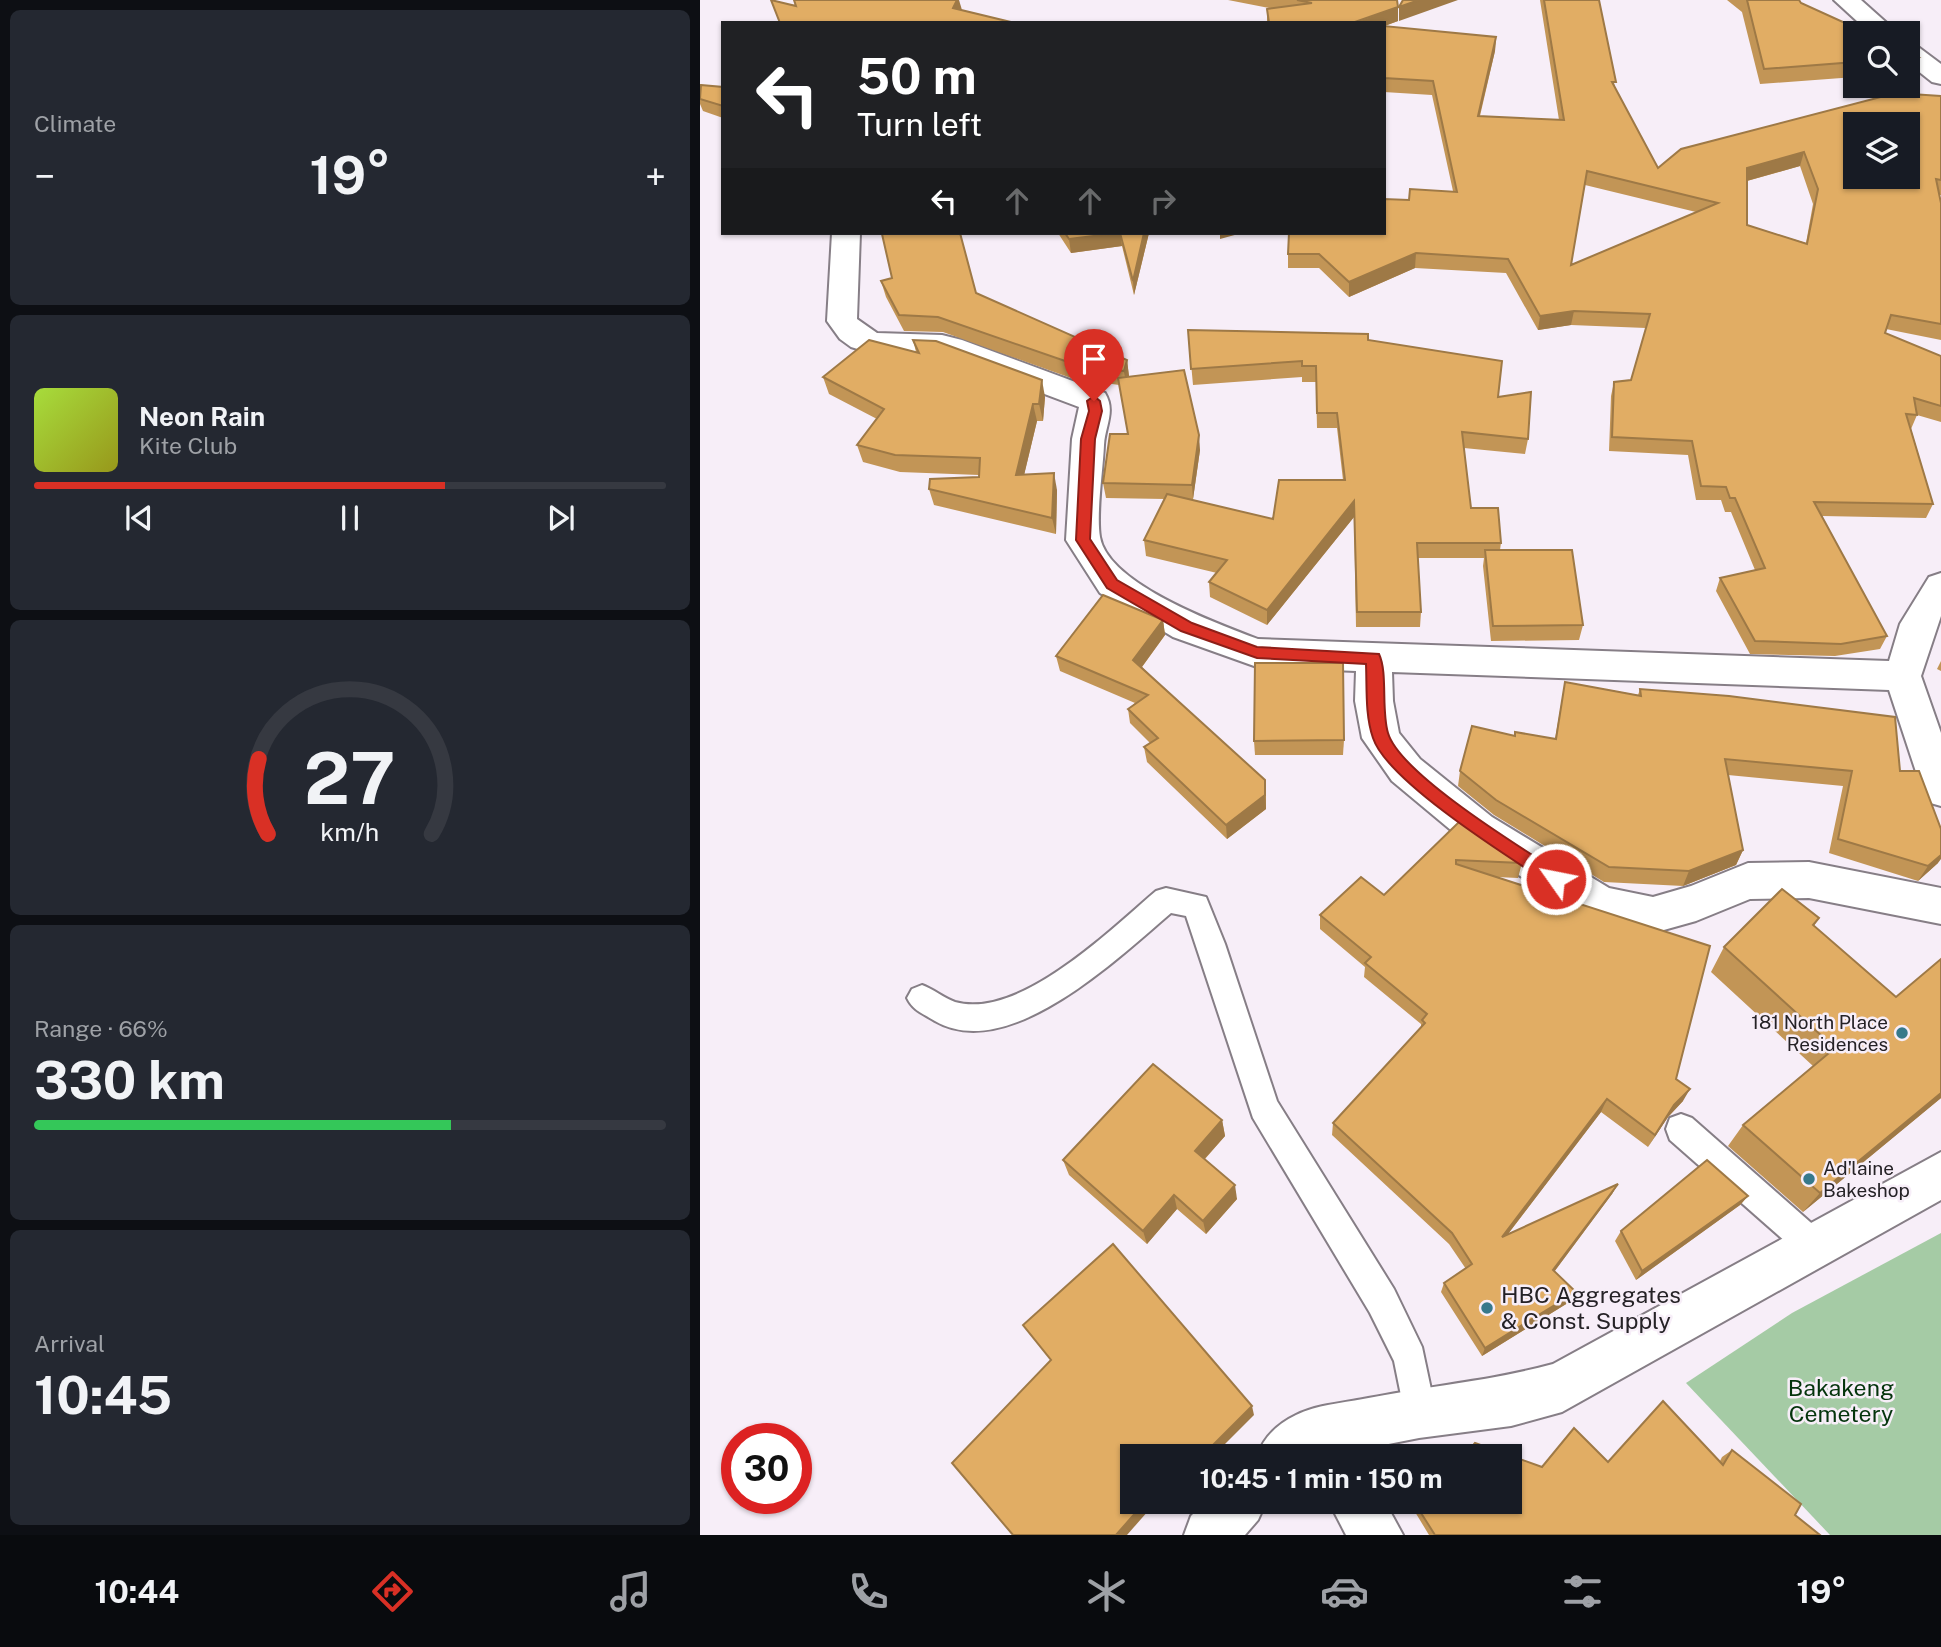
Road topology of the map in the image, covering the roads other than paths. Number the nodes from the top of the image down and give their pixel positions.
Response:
1 (1846, 0) edge
2 (1871, 21) edge
3 (1920, 60) edge
4 (1941, 76) edge
5 (846, 235) edge
6 (1941, 586) edge
7 (1374, 658) junction
8 (1903, 676) junction
9 (1941, 790) edge
10 (1941, 906) edge
11 (922, 998) dead end
12 (1681, 1129) dead end
13 (1941, 1175) edge
14 (1815, 1247) junction
15 (1419, 1413) junction
16 (1322, 1444) edge
17 (1229, 1514) edge
18 (1363, 1514) edge
19 (1210, 1535) edge
20 (1377, 1535) edge

1 - 2 street
3 - 4 street
5 - 7 street
6 - 8 street
7 - 8 street
7 - 10 street
8 - 9 street
11 - 15 lane
12 - 14 lane
13 - 14 street
14 - 15 street
15 - 16 street
17 - 19 street
18 - 20 street

